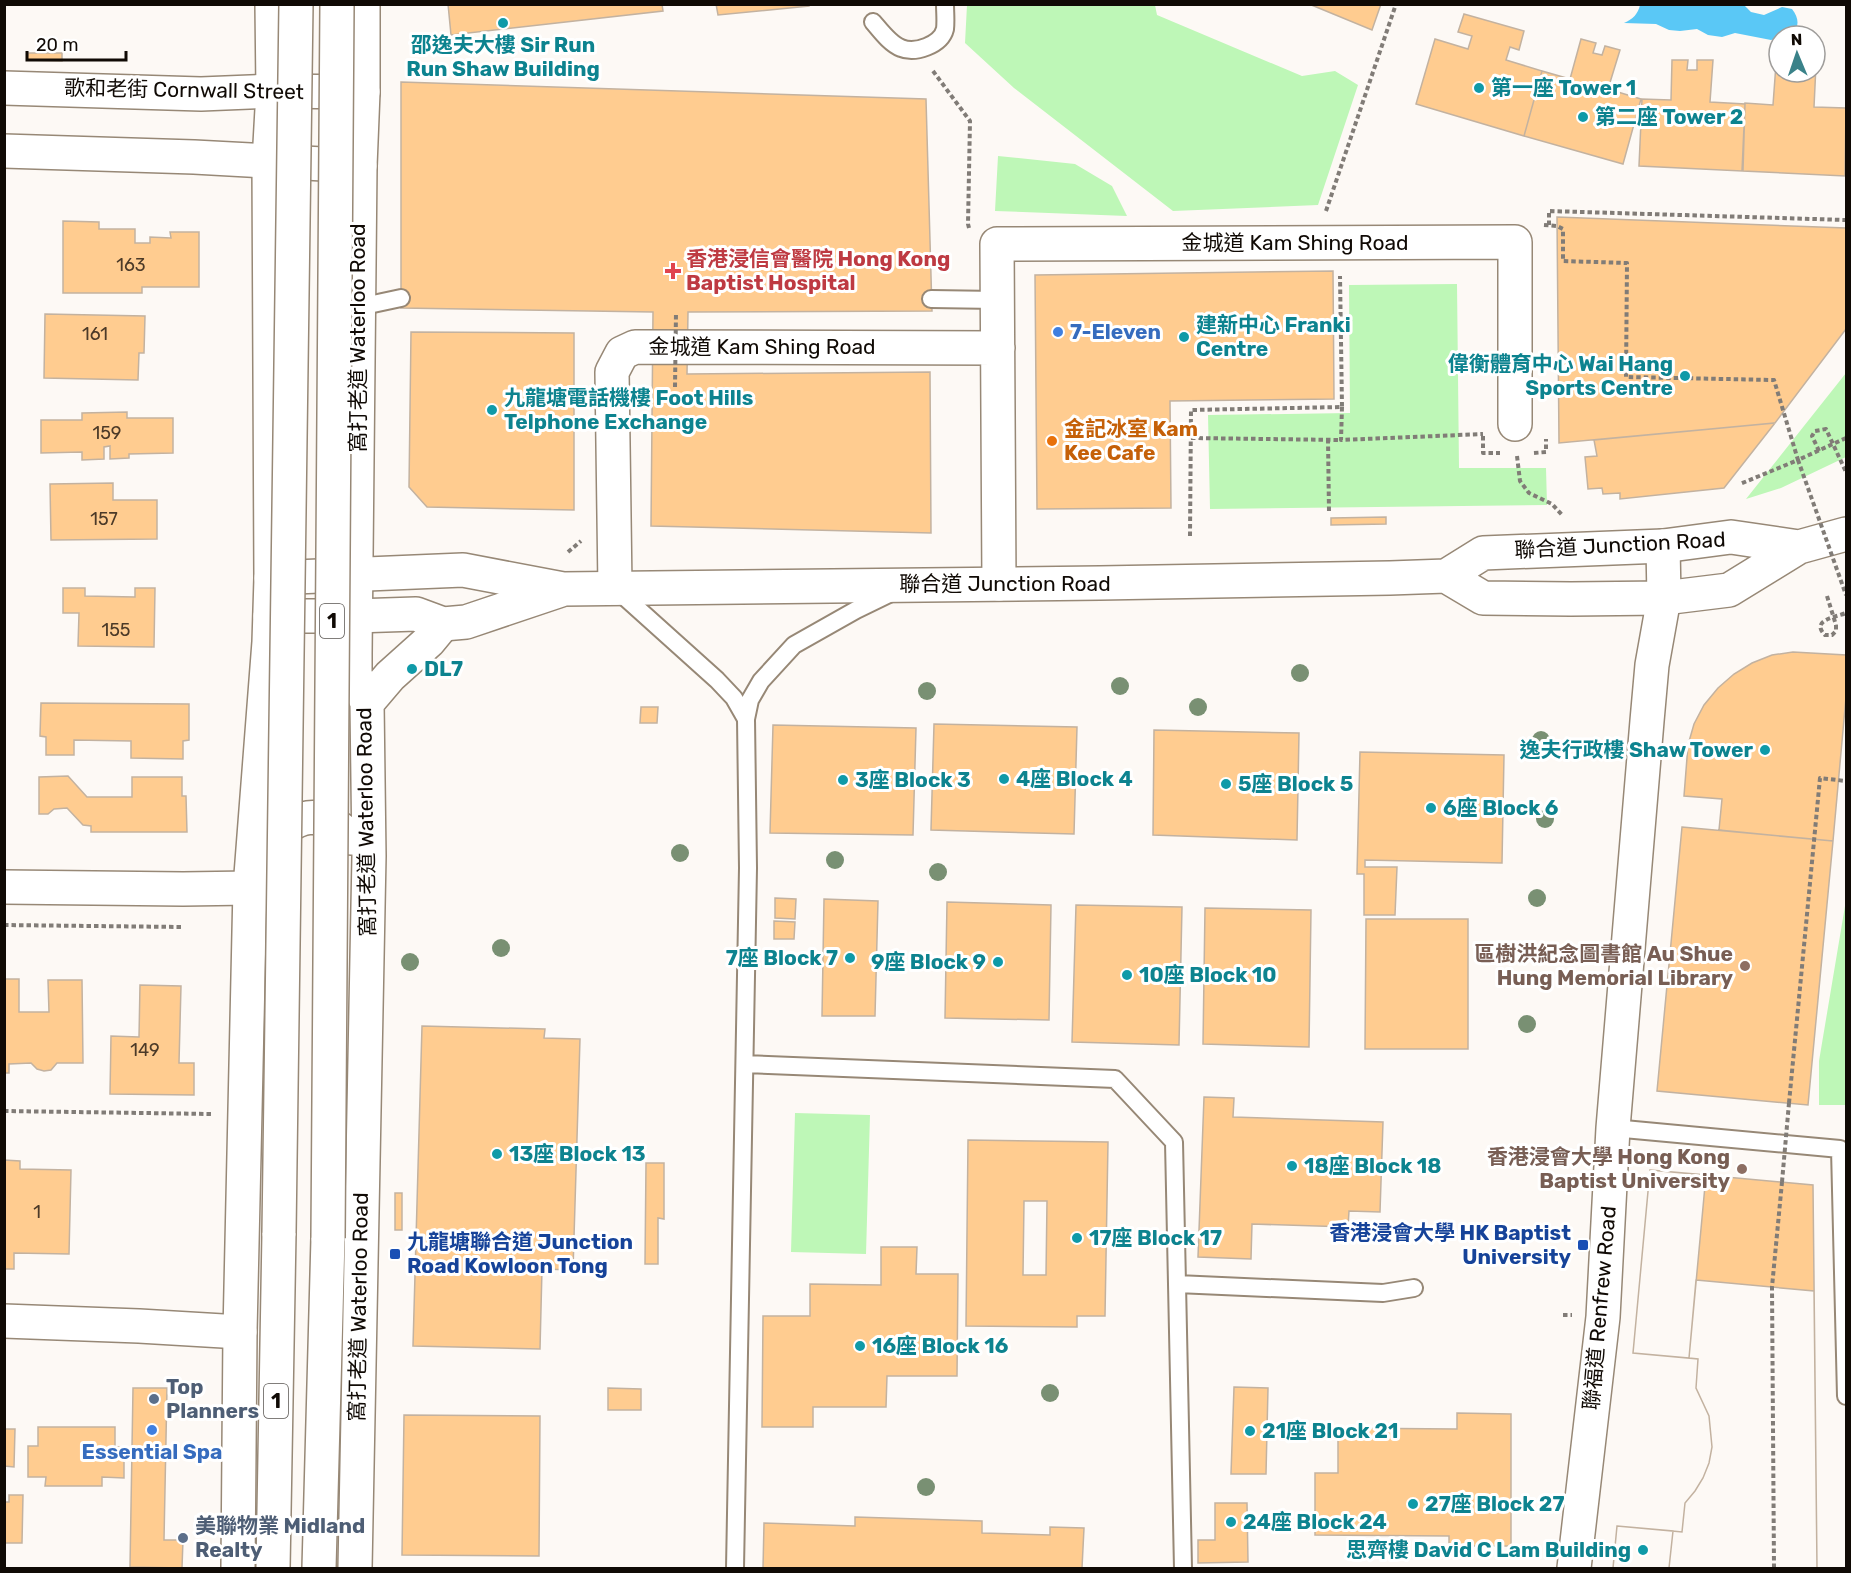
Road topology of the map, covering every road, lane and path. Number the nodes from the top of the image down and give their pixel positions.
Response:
1 (272, 4) edge
2 (296, 4) edge
3 (337, 4) edge
4 (363, 4) edge
5 (945, 4) edge
6 (1396, 4) edge
7 (873, 22) dead end
8 (917, 50) junction
9 (4, 88) edge
10 (273, 92) junction
11 (363, 92) junction
12 (4, 151) edge
13 (268, 162) junction
14 (360, 166) junction
15 (1326, 212) dead end
16 (1846, 220) edge
17 (1549, 225) dead end
18 (1557, 226) dead end
19 (973, 233) dead end
20 (1340, 275) dead end
21 (401, 298) dead end
22 (932, 299) dead end
23 (997, 300) junction
24 (359, 307) junction
25 (676, 312) dead end
26 (998, 348) junction
27 (666, 366) dead end
28 (677, 366) dead end
29 (675, 387) dead end
30 (1342, 407) junction
31 (1191, 438) junction
32 (1846, 438) edge
33 (1328, 439) junction
34 (1341, 440) junction
35 (1513, 444) junction
36 (1819, 451) junction
37 (1798, 460) junction
38 (1846, 472) edge
39 (1740, 484) dead end
40 (1329, 512) dead end
41 (1565, 519) dead end
42 (1846, 534) edge
43 (1190, 536) dead end
44 (1663, 546) junction
45 (1799, 547) junction
46 (356, 574) junction
47 (1446, 576) junction
48 (271, 578) junction
49 (909, 584) junction
50 (999, 584) junction
51 (615, 588) junction
52 (563, 589) junction
53 (1846, 595) edge
54 (1827, 596) dead end
55 (1664, 598) junction
56 (1846, 613) edge
57 (270, 616) junction
58 (355, 616) junction
59 (442, 624) junction
60 (367, 703) junction
61 (746, 719) junction
62 (1846, 781) edge
63 (255, 848) junction
64 (369, 856) junction
65 (4, 887) edge
66 (250, 888) junction
67 (4, 925) edge
68 (182, 927) dead end
69 (745, 1064) junction
70 (4, 1111) edge
71 (216, 1114) dead end
72 (1614, 1128) junction
73 (1177, 1284) junction
74 (1414, 1288) dead end
75 (4, 1321) edge
76 (240, 1332) junction
77 (1846, 1396) edge
78 (238, 1569) edge
79 (273, 1569) edge
80 (319, 1569) edge
81 (355, 1569) edge
82 (735, 1569) edge
83 (1183, 1569) edge
84 (1574, 1569) edge
85 (1774, 1569) edge

1 - 10 main road
2 - 79 main road, 1, bridge
3 - 80 main road, 窩打老道 Waterloo Road / 1, bridge
4 - 11 main road, 窩打老道 Waterloo Road
5 - 8 lane
6 - 15 path
7 - 8 lane
8 - 19 path
9 - 10 main road, 歌和老街 Cornwall Street
10 - 11 main road, 歌和老街 Cornwall Street
10 - 13 main road
11 - 14 main road, 窩打老道 Waterloo Road
12 - 13 main road
13 - 14 main road
13 - 48 main road
14 - 24 main road, 窩打老道 Waterloo Road
16 - 17 path
18 - 37 path
20 - 30 path
21 - 24 lane
22 - 23 lane
23 - 26 main road, 金城道 Kam Shing Road
23 - 35 main road, 金城道 Kam Shing Road
24 - 46 main road, 窩打老道 Waterloo Road
25 - 29 path, bridge
26 - 50 main road, 金城道 Kam Shing Road
26 - 51 main road, 金城道 Kam Shing Road
27 - 28 path
30 - 31 path
30 - 34 path
31 - 33 path
31 - 43 path
32 - 36 path, bridge
33 - 34 path
33 - 40 path
34 - 35 path
35 - 41 path
36 - 37 path, bridge
36 - 38 path
37 - 39 path
37 - 53 path, bridge
42 - 45 main road, 聯合道 Junction Road
44 - 45 main road, 聯合道 Junction Road
44 - 47 main road, 聯合道 Junction Road
44 - 55 main road, 聯福道 Renfrew Road
45 - 55 main road, 聯合道 Junction Road
46 - 48 main road, 聯合道 Junction Road
46 - 52 main road, 聯合道 Junction Road
46 - 58 main road, 窩打老道 Waterloo Road
47 - 50 main road, 聯合道 Junction Road
47 - 55 main road, 聯合道 Junction Road
48 - 57 main road
49 - 50 main road, 聯合道 Junction Road
49 - 51 main road, 聯合道 Junction Road
49 - 61 lane
51 - 52 main road, 聯合道 Junction Road
51 - 61 lane
52 - 59 main road, 聯合道 Junction Road
54 - 56 path, bridge
55 - 72 main road, 聯福道 Renfrew Road
57 - 58 main road, 聯合道 Junction Road
57 - 63 main road
58 - 59 main road, 聯合道 Junction Road
58 - 60 main road, 窩打老道 Waterloo Road
59 - 60 main road
60 - 64 main road, 窩打老道 Waterloo Road
61 - 69 lane
62 - 85 path, bridge
63 - 64 main road
63 - 66 main road
64 - 81 main road, 窩打老道 Waterloo Road
65 - 66 main road
66 - 76 main road
67 - 68 path
69 - 73 lane
69 - 82 lane
70 - 71 path
72 - 77 lane
72 - 84 main road, 聯福道 Renfrew Road
73 - 74 lane
73 - 83 lane
75 - 76 main road
76 - 78 main road

